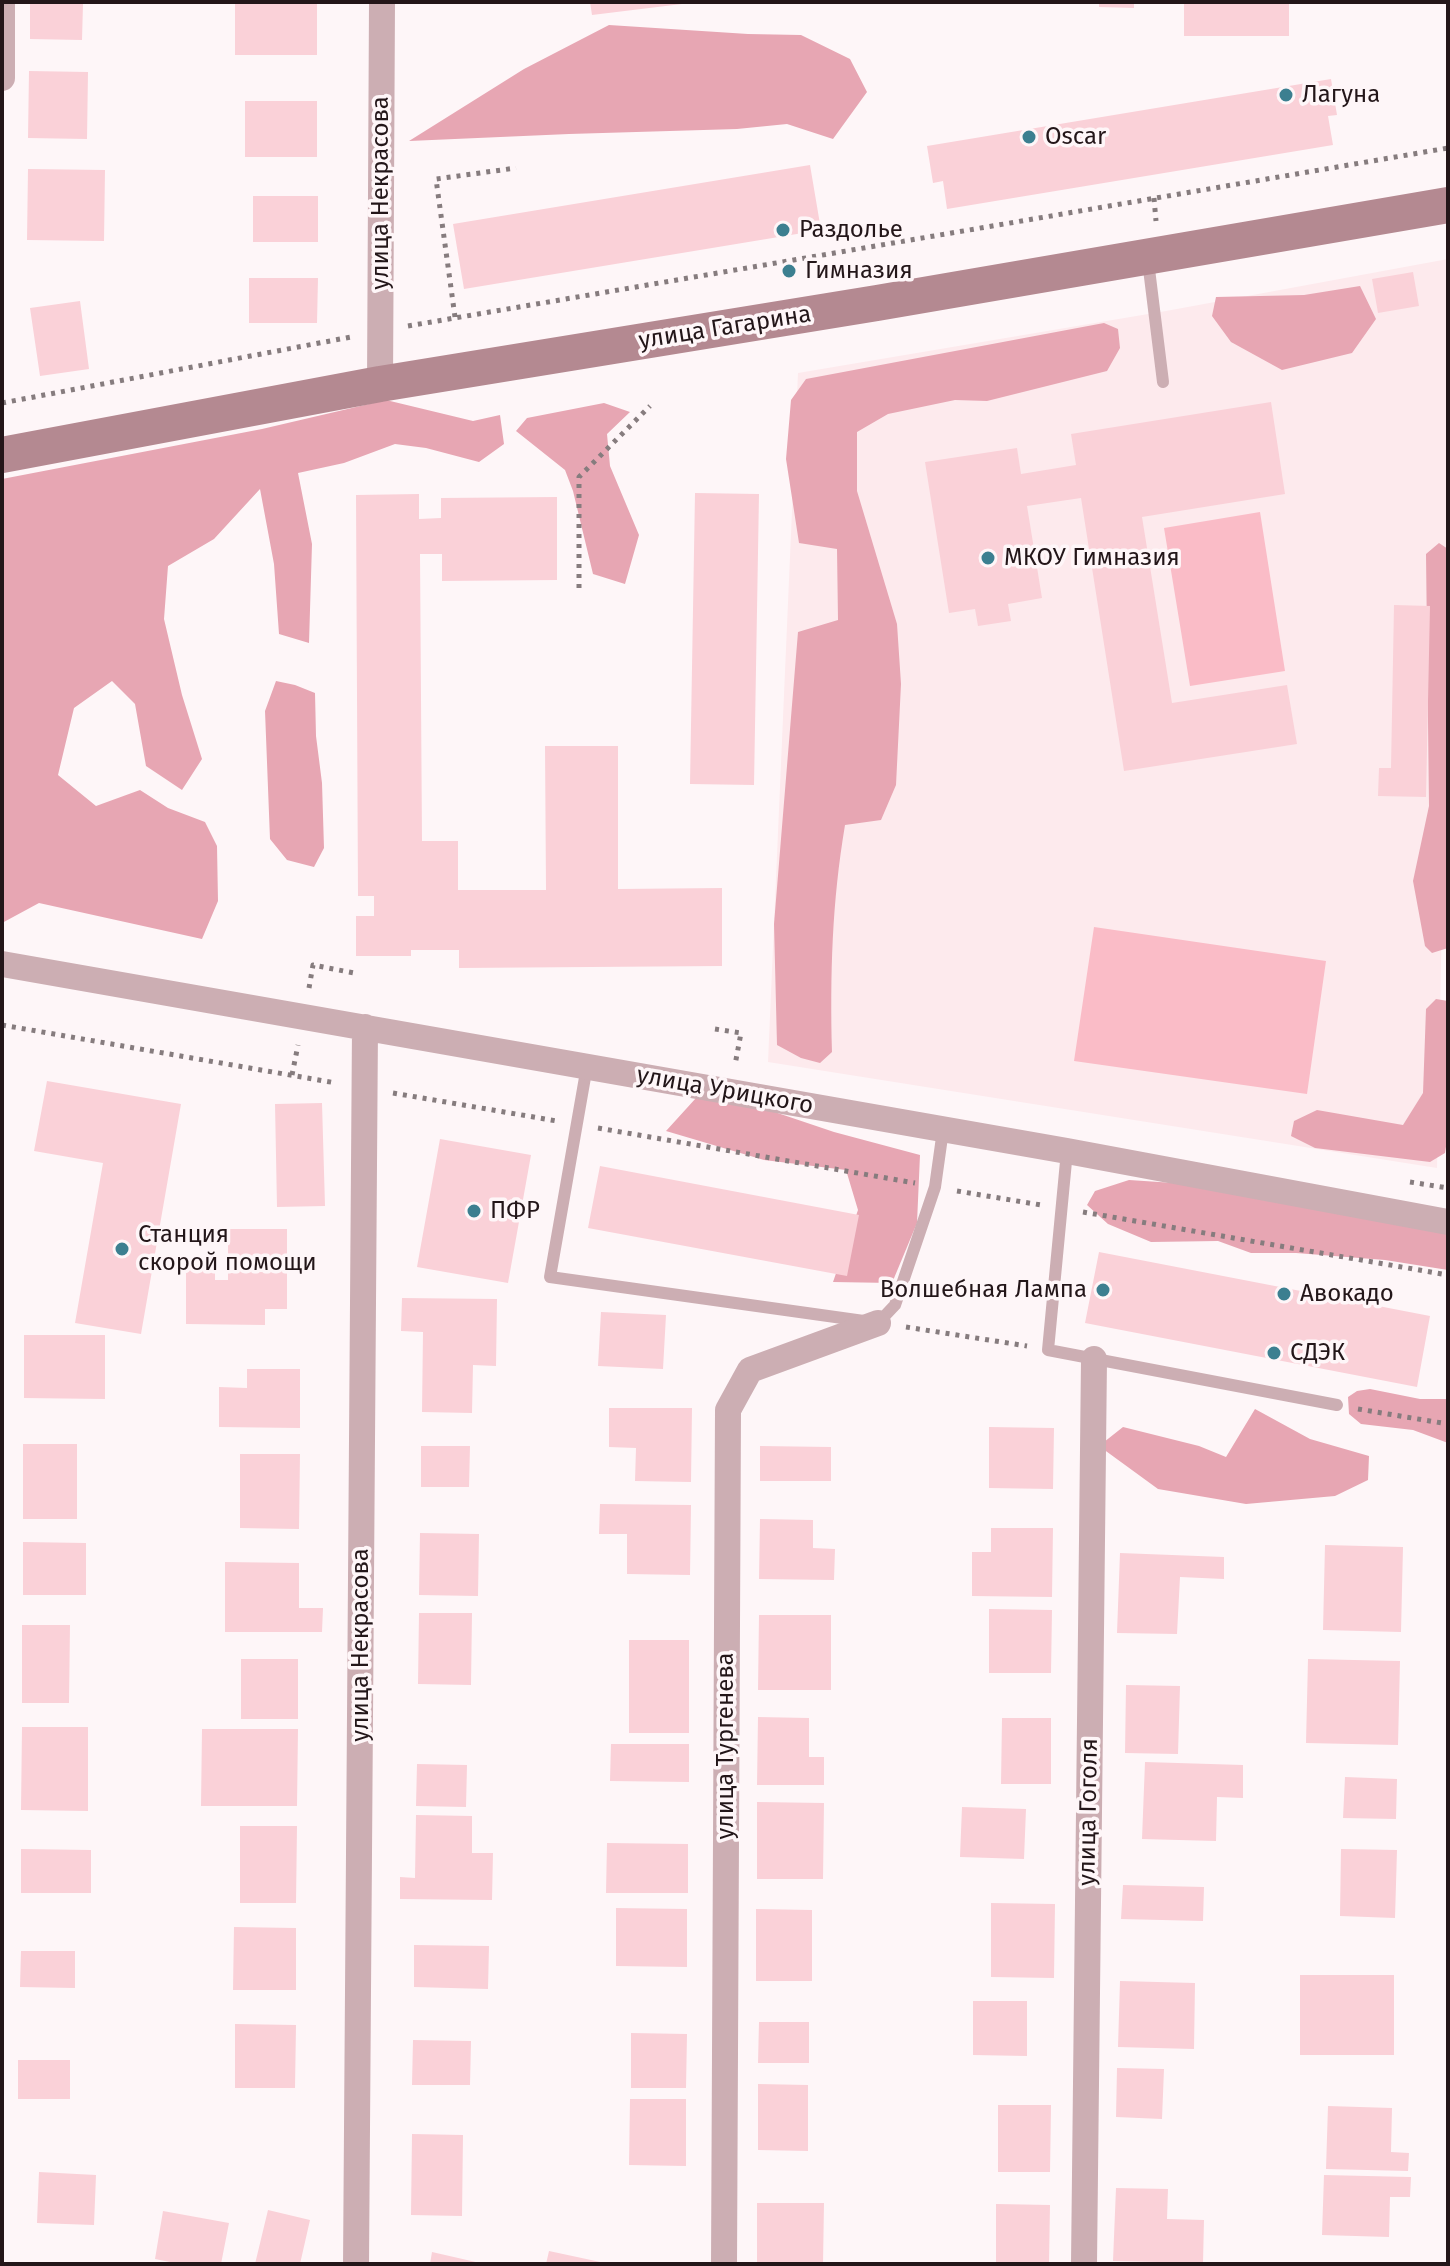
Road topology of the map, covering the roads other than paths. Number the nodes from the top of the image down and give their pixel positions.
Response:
1 (2, 2) edge
2 (382, 2) edge
3 (2, 78) edge
4 (1448, 205) edge
5 (1148, 258) junction
6 (1163, 382) dead end
7 (380, 384) junction
8 (2, 455) edge
9 (2, 964) edge
10 (365, 1027) junction
11 (587, 1066) junction
12 (943, 1130) junction
13 (1067, 1151) junction
14 (1448, 1222) edge
15 (878, 1323) junction
16 (1094, 1359) junction
17 (1337, 1405) dead end
18 (356, 2264) edge
19 (724, 2264) edge
20 (1084, 2264) edge

1 - 3 street
2 - 7 street, улица Некрасова
4 - 5 street, улица Гагарина
5 - 6 lane
5 - 7 street, улица Гагарина
7 - 8 street, улица Гагарина
9 - 10 street, улица Урицкого
10 - 11 street, улица Урицкого
10 - 18 street, улица Некрасова
11 - 12 street, улица Урицкого
11 - 15 lane
12 - 13 street, улица Урицкого
12 - 15 lane
13 - 14 street, улица Урицкого
13 - 16 lane
15 - 19 street, улица Тургенева
16 - 17 lane
16 - 20 street, улица Гоголя

